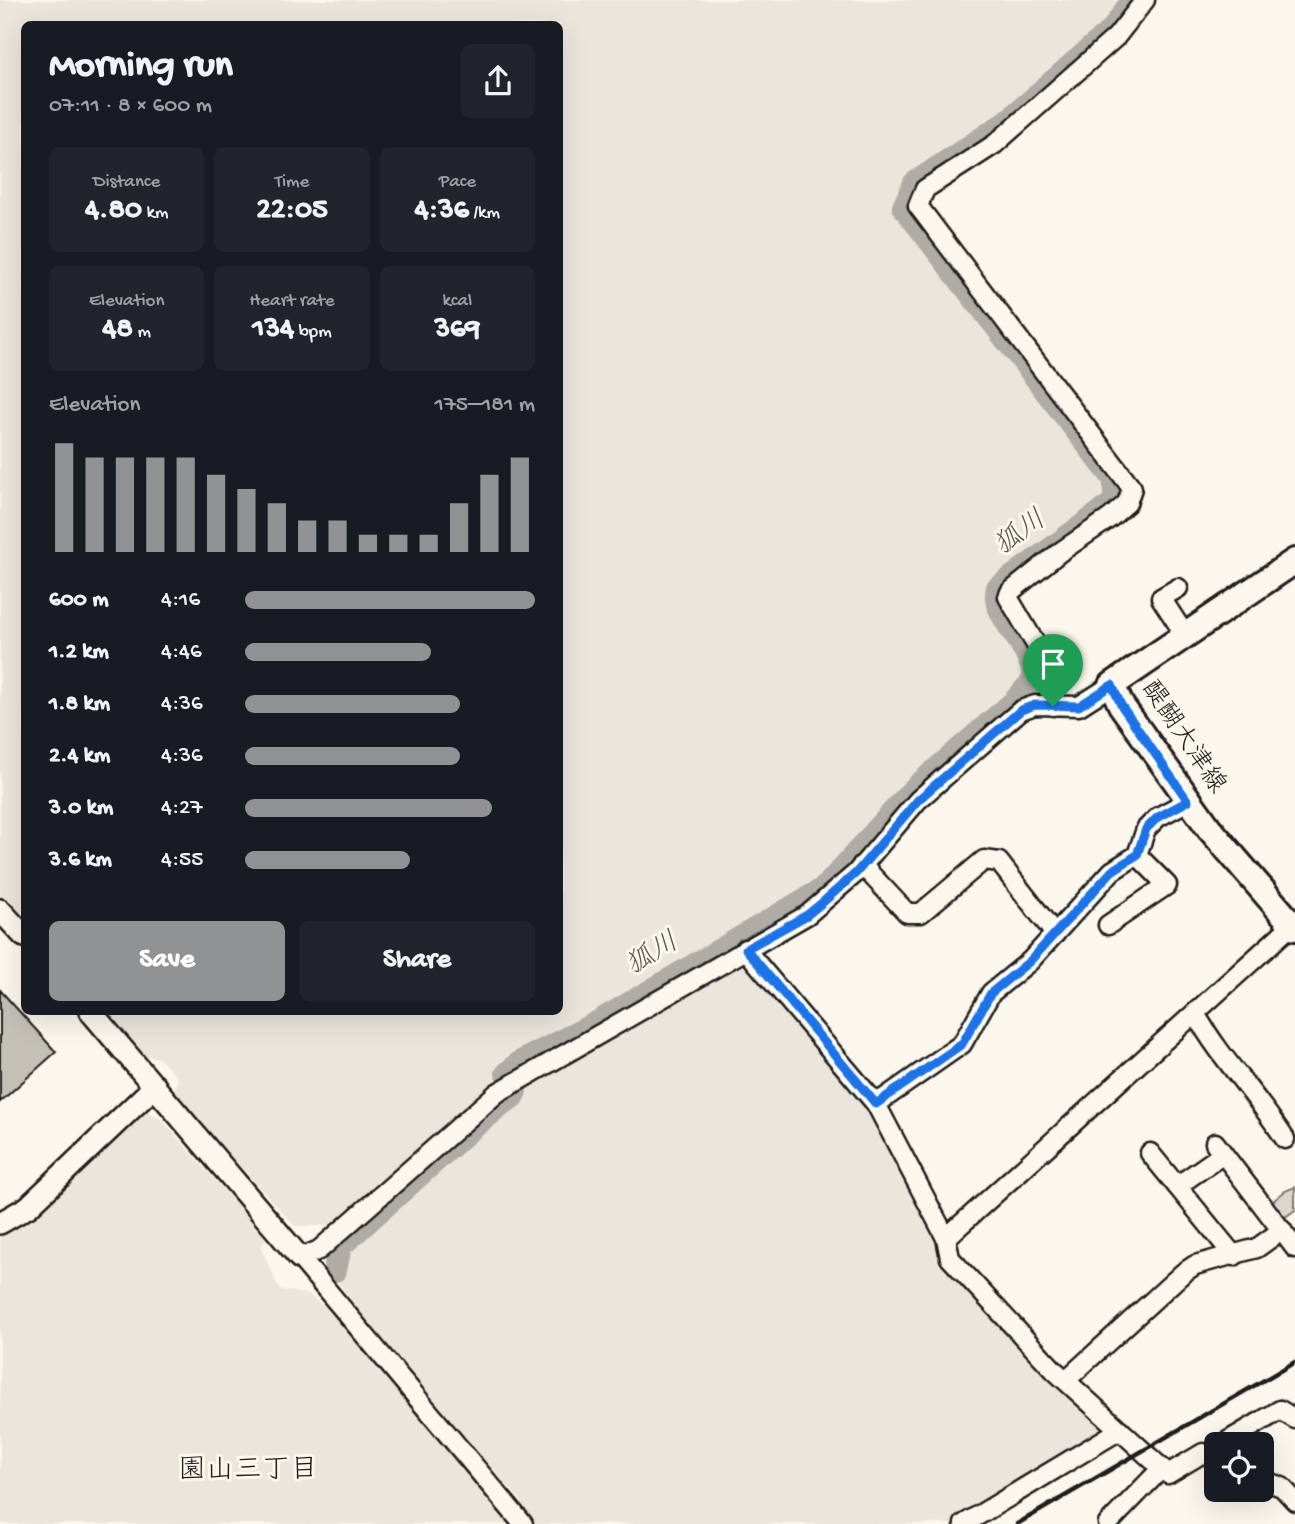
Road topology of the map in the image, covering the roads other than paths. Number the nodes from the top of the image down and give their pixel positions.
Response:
1 (1145, 0) edge
2 (1295, 561) edge
3 (1178, 587) dead end
4 (1185, 635) junction
5 (1112, 685) junction
6 (1053, 706) junction
7 (1188, 801) junction
8 (1137, 855) junction
9 (862, 865) junction
10 (0, 910) edge
11 (1108, 925) dead end
12 (1294, 926) edge
13 (21, 933) edge
14 (1055, 934) junction
15 (746, 949) junction
16 (1195, 1013) junction
17 (94, 1015) edge
18 (155, 1086) junction
19 (876, 1104) junction
20 (1290, 1135) edge
21 (1271, 1150) dead end
22 (1150, 1153) dead end
23 (1177, 1186) junction
24 (0, 1223) edge
25 (1282, 1230) junction
26 (946, 1238) junction
27 (1295, 1248) edge
28 (1234, 1256) junction
29 (300, 1258) junction
30 (1066, 1380) junction
31 (1295, 1419) edge
32 (1120, 1430) junction
33 (1243, 1432) edge
34 (1204, 1455) edge
35 (1161, 1468) junction
36 (1274, 1484) edge
37 (1295, 1501) edge
38 (523, 1524) edge
39 (964, 1524) edge
40 (1108, 1524) edge

1 - 6 street
2 - 4 main road, 醍醐大津線
3 - 4 street
4 - 5 main road, 醍醐大津線
5 - 6 street
5 - 7 main road, 醍醐大津線
6 - 9 street
7 - 8 street
7 - 12 main road, 醍醐大津線
8 - 11 street
8 - 14 street
9 - 14 street
9 - 15 street
10 - 13 street
12 - 16 street
14 - 19 street
15 - 19 street
15 - 29 street
16 - 20 street
16 - 26 street
17 - 18 street
18 - 24 street
18 - 29 street
19 - 26 street
20 - 21 street
22 - 23 street
23 - 25 street
23 - 28 street
25 - 27 street
25 - 28 street
26 - 30 street
28 - 30 street
29 - 38 street
30 - 32 street
31 - 33 street
32 - 35 street
32 - 39 street
34 - 35 street
35 - 40 street
36 - 37 street

